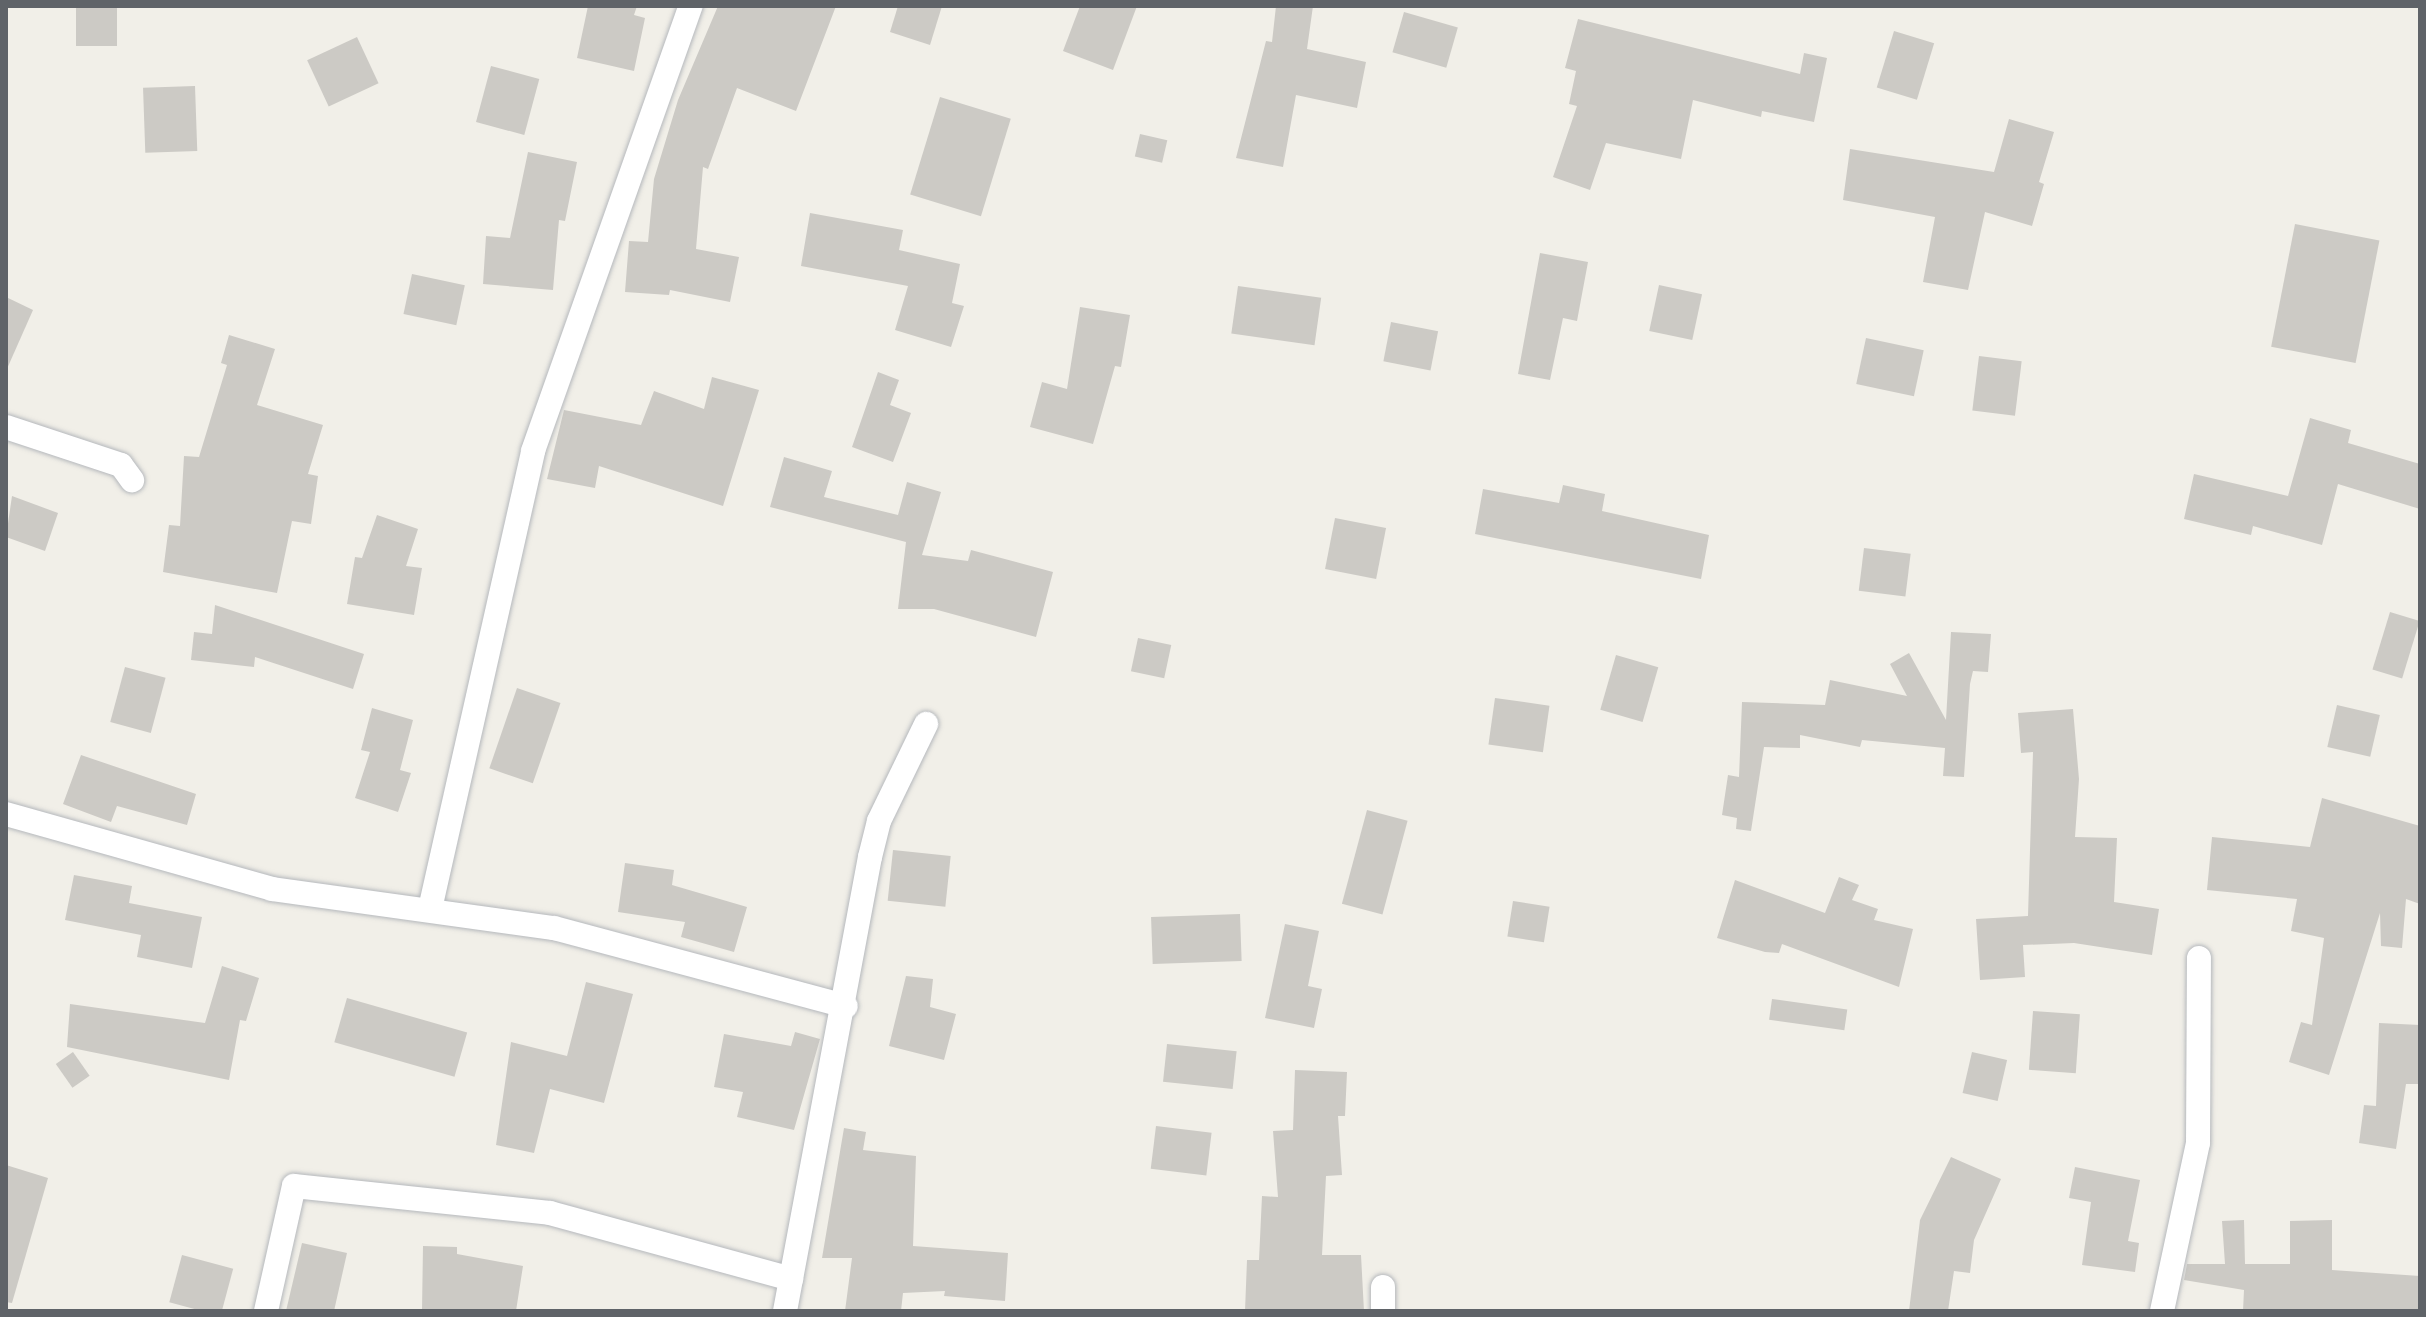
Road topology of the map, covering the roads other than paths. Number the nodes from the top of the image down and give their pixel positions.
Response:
1 (691, 6) edge
2 (6, 427) edge
3 (132, 480) dead end
4 (926, 724) dead end
5 (6, 814) edge
6 (430, 909) junction
7 (2199, 958) dead end
8 (846, 1006) junction
9 (791, 1279) junction
10 (266, 1311) edge
11 (785, 1311) edge
12 (2162, 1311) edge

1 - 6 street
2 - 3 street
4 - 8 street
5 - 6 street
6 - 8 street
7 - 12 street
8 - 9 street
9 - 10 street
9 - 11 street

